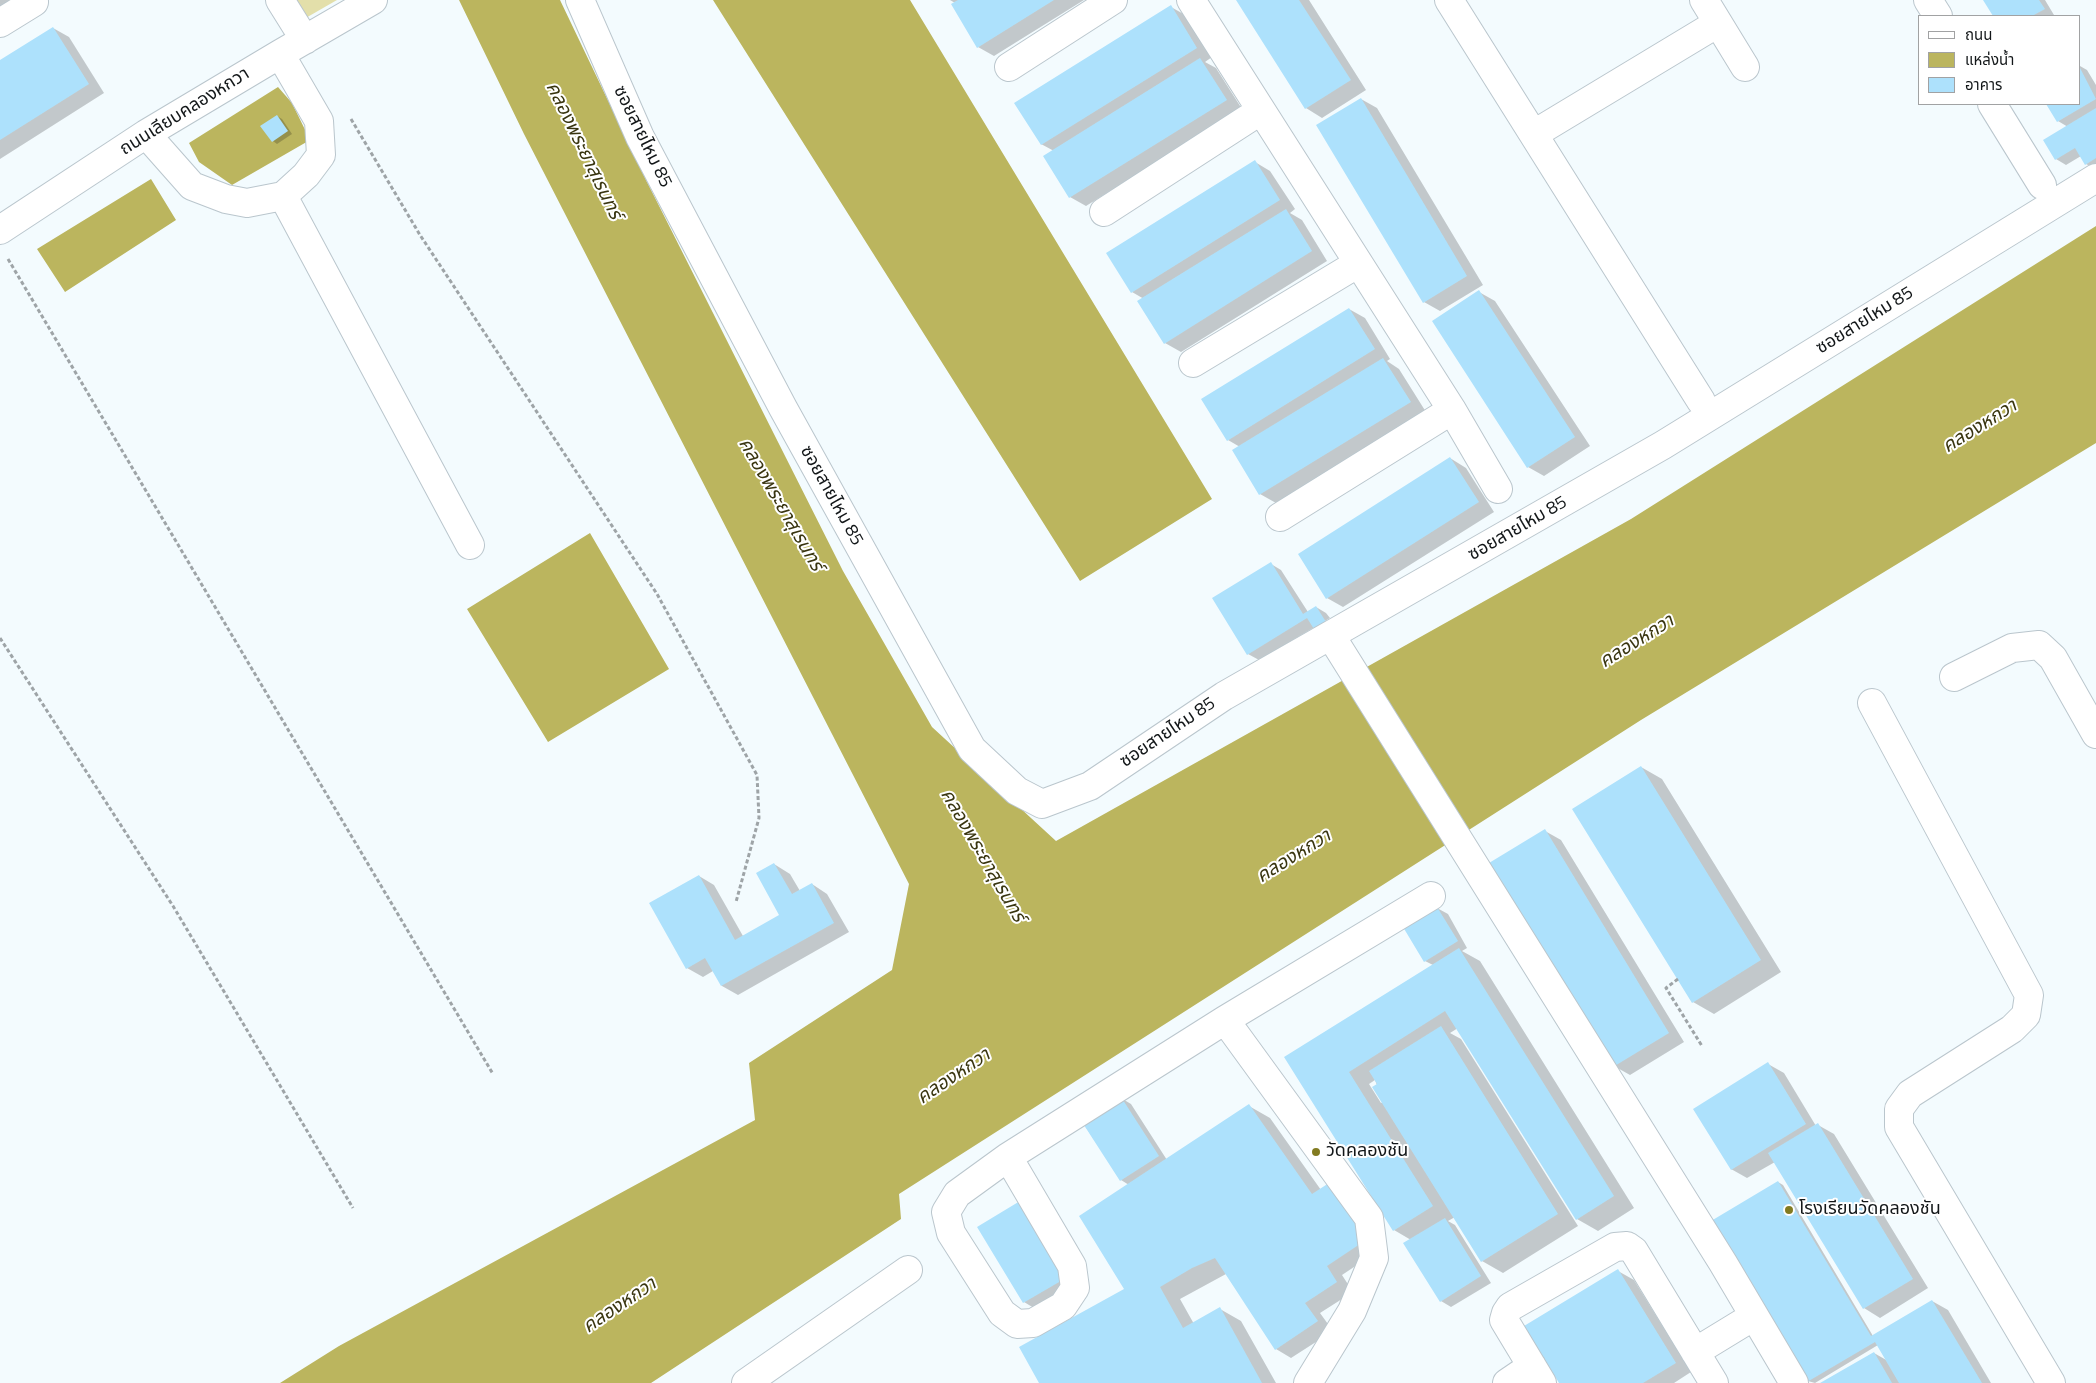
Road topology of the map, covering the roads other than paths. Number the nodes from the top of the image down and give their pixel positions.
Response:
1 (280, 0) edge
2 (374, 0) edge
3 (580, 0) edge
4 (1113, 0) edge
5 (1191, 0) edge
6 (1450, 0) edge
7 (1928, 0) edge
8 (34, 2) dead end
9 (1711, 11) edge
10 (1937, 15) edge
11 (0, 23) edge
12 (305, 40) junction
13 (280, 54) junction
14 (1009, 66) dead end
15 (1745, 67) dead end
16 (1993, 105) edge
17 (1260, 111) junction
18 (146, 134) junction
19 (1534, 134) junction
20 (2096, 178) edge
21 (2042, 186) dead end
22 (283, 196) junction
23 (1104, 212) dead end
24 (3, 242) edge
25 (1357, 264) junction
26 (1193, 364) dead end
27 (1701, 401) dead end
28 (1452, 410) junction
29 (1498, 489) dead end
30 (1280, 517) dead end
31 (470, 544) dead end
32 (1331, 636) junction
33 (1954, 677) dead end
34 (1872, 703) dead end
35 (2096, 734) edge
36 (1431, 896) dead end
37 (1225, 1020) junction
38 (1008, 1157) junction
39 (908, 1270) dead end
40 (1754, 1316) junction
41 (1695, 1352) junction
42 (1537, 1374) edge
43 (746, 1383) edge
44 (1308, 1383) edge
45 (1507, 1383) edge
46 (1714, 1383) edge
47 (1794, 1383) edge
48 (2051, 1383) edge

1 - 12 street
2 - 12 street, ถนนเลียบคลองหกวา
3 - 32 street, ซอยสายไหม 85
4 - 14 street
5 - 17 street
6 - 19 street
7 - 10 street
8 - 11 street
9 - 15 street
9 - 19 street
12 - 13 street, ถนนเลียบคลองหกวา
13 - 18 street, ถนนเลียบคลองหกวา
13 - 22 street
16 - 21 street
17 - 23 street
17 - 25 street
18 - 22 street
18 - 24 street, ถนนเลียบคลองหกวา
19 - 27 street
20 - 32 street, ซอยสายไหม 85
22 - 31 street
25 - 26 street
25 - 28 street
28 - 29 street
28 - 30 street
32 - 40 street
33 - 35 street
34 - 48 street
36 - 37 street
37 - 38 street
37 - 44 street
38 - 38 street
39 - 43 street
40 - 41 street
40 - 47 street
41 - 42 street
41 - 46 street
42 - 45 street

